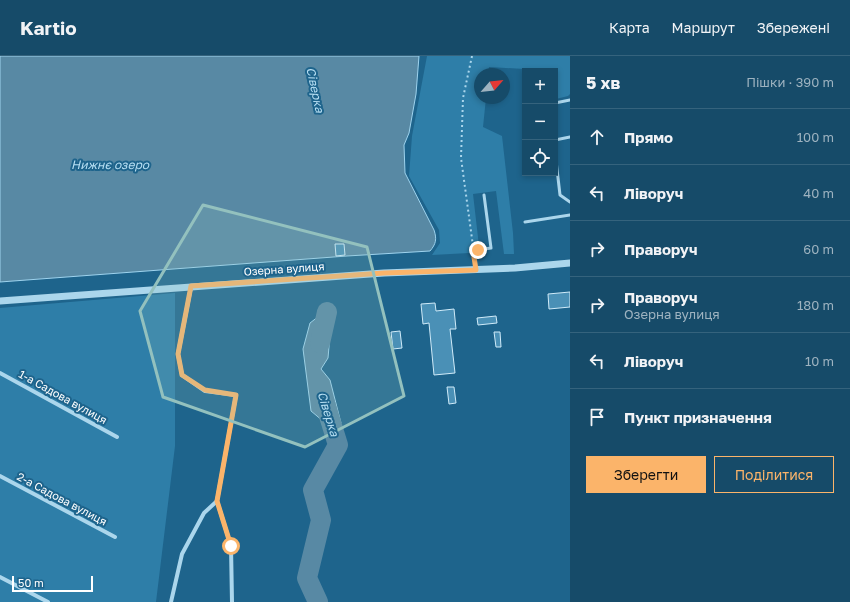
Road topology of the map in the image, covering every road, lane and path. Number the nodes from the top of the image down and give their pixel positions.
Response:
1 (472, 56) edge
2 (570, 100) edge
3 (558, 102) edge
4 (570, 138) edge
5 (558, 140) edge
6 (558, 176) edge
7 (484, 195) dead end
8 (570, 202) edge
9 (570, 215) edge
10 (525, 222) dead end
11 (474, 257) junction
12 (570, 263) edge
13 (476, 270) junction
14 (191, 286) junction
15 (0, 301) edge
16 (0, 373) edge
17 (118, 437) dead end
18 (0, 476) edge
19 (217, 501) junction
20 (115, 537) dead end
21 (0, 577) edge
22 (48, 602) edge
23 (171, 602) edge
24 (232, 602) edge

1 - 11 path
2 - 3 lane
4 - 5 lane
6 - 8 lane
7 - 11 lane
9 - 10 lane
11 - 13 lane
12 - 13 street, Озерна вулиця
13 - 14 street, Озерна вулиця
14 - 15 street, Озерна вулиця
14 - 19 street
16 - 17 street, 1-а Садова вулиця
18 - 20 street, 2-а Садова вулиця
19 - 23 street
19 - 24 street
21 - 22 street

